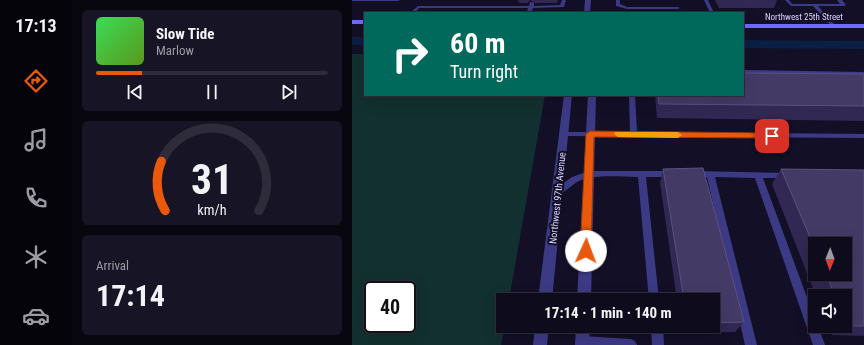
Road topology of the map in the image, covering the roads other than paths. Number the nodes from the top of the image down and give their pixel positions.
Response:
1 (352, 0) edge
2 (398, 0) edge
3 (509, 0) edge
4 (564, 0) edge
5 (588, 0) edge
6 (618, 0) edge
7 (706, 0) edge
8 (787, 0) edge
9 (839, 0) edge
10 (531, 5) junction
11 (814, 5) junction
12 (506, 7) junction
13 (678, 8) edge
14 (413, 12) edge
15 (529, 12) edge
16 (587, 12) edge
17 (712, 12) edge
18 (352, 22) edge
19 (364, 22) edge
20 (744, 26) edge
21 (833, 26) junction
22 (864, 26) edge
23 (744, 72) edge
24 (864, 74) edge
25 (568, 96) edge
26 (592, 96) edge
27 (632, 96) edge
28 (564, 134) junction
29 (590, 134) junction
30 (634, 134) junction
31 (864, 136) edge
32 (589, 174) junction
33 (642, 174) junction
34 (710, 174) junction
35 (758, 175) junction
36 (796, 175) edge
37 (558, 191) junction
38 (546, 293) edge
39 (584, 293) edge
40 (653, 293) edge
41 (541, 333) edge
42 (583, 333) edge
43 (657, 333) edge
44 (582, 343) edge
45 (540, 345) edge
46 (631, 345) edge
47 (658, 345) edge
48 (751, 345) edge
49 (819, 345) edge

1 - 2 lane
3 - 12 lane
4 - 10 lane
5 - 16 street
6 - 13 lane
7 - 17 lane
8 - 11 lane
9 - 11 lane
10 - 12 lane
10 - 15 lane
11 - 21 lane
12 - 14 lane
18 - 19 main road
20 - 21 main road, Northwest 25th Street
21 - 22 main road, Northwest 25th Street
23 - 24 lane
25 - 28 street, Northwest 97th Avenue
26 - 29 street
27 - 30 lane
28 - 29 lane
28 - 37 street, Northwest 97th Avenue
29 - 30 lane
29 - 32 street
30 - 31 lane
32 - 33 lane
32 - 37 lane
32 - 39 street
33 - 34 lane
33 - 40 lane
34 - 35 lane
34 - 48 lane
35 - 36 lane
35 - 49 lane
37 - 38 street, Northwest 97th Avenue
41 - 45 street
42 - 44 street
43 - 47 lane
44 - 46 lane

